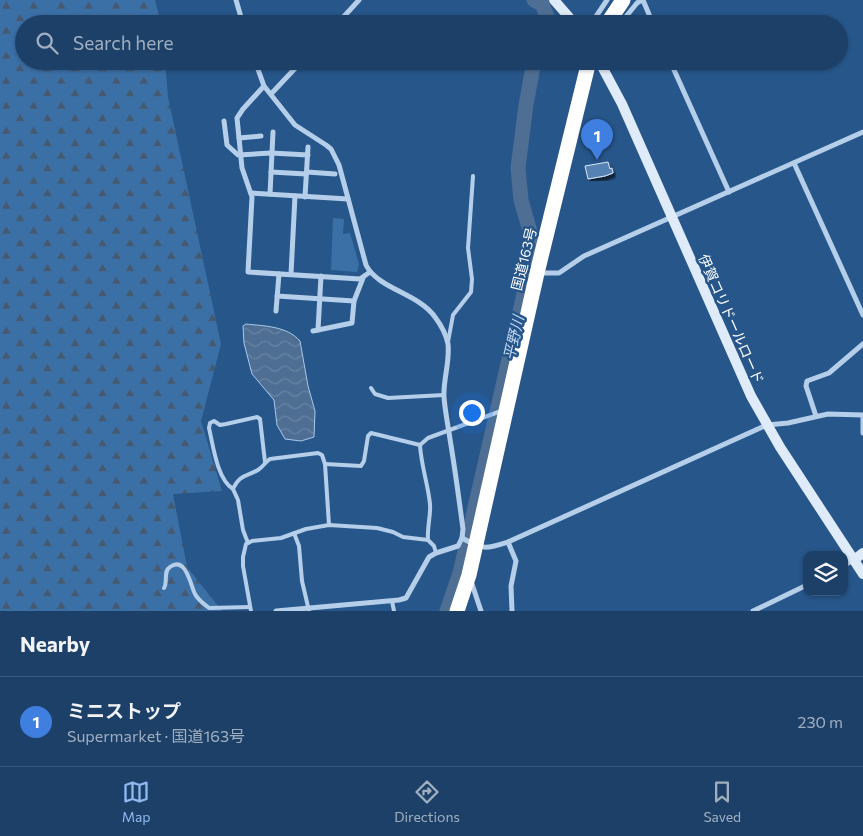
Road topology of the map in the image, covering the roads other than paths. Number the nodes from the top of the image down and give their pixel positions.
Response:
1 (236, 0) edge
2 (359, 0) edge
3 (554, 0) edge
4 (607, 0) edge
5 (623, 0) edge
6 (642, 0) edge
7 (240, 15) edge
8 (345, 15) edge
9 (567, 15) edge
10 (597, 15) edge
11 (612, 15) edge
12 (627, 15) edge
13 (649, 15) edge
14 (258, 70) edge
15 (294, 70) edge
16 (587, 70) edge
17 (604, 70) edge
18 (674, 70) edge
19 (264, 86) junction
20 (271, 94) junction
21 (224, 121) dead end
22 (273, 132) dead end
23 (863, 132) edge
24 (261, 136) dead end
25 (238, 138) junction
26 (308, 147) dead end
27 (271, 154) junction
28 (240, 156) junction
29 (308, 156) junction
30 (794, 163) junction
31 (270, 172) junction
32 (307, 173) junction
33 (335, 174) dead end
34 (473, 176) dead end
35 (729, 192) junction
36 (251, 193) junction
37 (270, 194) junction
38 (295, 196) junction
39 (305, 196) junction
40 (348, 199) junction
41 (672, 218) junction
42 (370, 272) junction
43 (536, 273) junction
44 (278, 274) junction
45 (291, 274) junction
46 (321, 276) junction
47 (363, 278) junction
48 (277, 296) junction
49 (320, 299) junction
50 (354, 301) junction
51 (276, 311) dead end
52 (863, 315) edge
53 (448, 344) junction
54 (863, 344) edge
55 (371, 388) dead end
56 (444, 395) junction
57 (500, 412) junction
58 (816, 416) junction
59 (863, 416) edge
60 (767, 425) junction
61 (449, 430) junction
62 (863, 433) edge
63 (420, 445) junction
64 (265, 462) junction
65 (325, 464) junction
66 (233, 489) junction
67 (328, 525) junction
68 (294, 533) junction
69 (462, 538) junction
70 (428, 540) junction
71 (508, 542) junction
72 (248, 543) junction
73 (476, 546) junction
74 (436, 553) junction
75 (860, 554) edge
76 (848, 562) edge
77 (863, 574) edge
78 (469, 575) junction
79 (803, 587) edge
80 (164, 588) dead end
81 (392, 601) junction
82 (251, 609) edge
83 (309, 610) edge
84 (276, 611) edge
85 (394, 611) edge
86 (458, 611) edge
87 (481, 611) edge
88 (512, 611) edge
89 (752, 611) edge

1 - 7 street
2 - 8 street
3 - 9 street
4 - 10 street
5 - 11 highway
6 - 12 street
6 - 13 street
14 - 19 street
15 - 20 street
16 - 43 highway, 国道163号
17 - 41 street, 伊賀コリドールロード
18 - 35 street
19 - 20 street
19 - 25 street
20 - 40 street
21 - 28 street
22 - 27 street
23 - 30 street
24 - 25 street
25 - 28 street
26 - 29 street
27 - 28 street
27 - 29 street
27 - 31 street
28 - 36 street
29 - 32 street
30 - 35 street
30 - 52 street
31 - 32 street
31 - 37 street
32 - 33 street
32 - 39 street
34 - 53 lane
35 - 41 street
36 - 37 street
36 - 44 street
37 - 38 street
38 - 39 street
38 - 45 street
39 - 40 street
40 - 42 street
41 - 43 street
41 - 60 street, 伊賀コリドールロード
42 - 47 street
42 - 53 street
43 - 57 highway, 国道163号
44 - 45 street
44 - 48 street
45 - 46 street
46 - 47 street
46 - 49 street
47 - 50 street
48 - 49 street
48 - 51 street
49 - 50 street
49 - 50 street
53 - 56 street
54 - 58 street
55 - 56 lane
56 - 61 street
57 - 61 lane
57 - 73 highway, 国道163号
58 - 59 street
58 - 60 street
59 - 62 street
60 - 71 street
60 - 75 street, 伊賀コリドールロード
61 - 63 lane
61 - 69 street
63 - 65 lane
63 - 70 lane
64 - 65 lane
64 - 66 lane
64 - 66 lane
65 - 67 lane
66 - 72 lane
67 - 68 lane
67 - 70 lane
68 - 72 lane
68 - 83 lane
69 - 73 street
69 - 74 street
70 - 74 lane
71 - 73 street
71 - 88 street
72 - 82 lane
73 - 78 highway, 国道163号
74 - 81 street
75 - 76 street
75 - 77 street, 伊賀コリドールロード
78 - 86 highway, 国道163号
78 - 87 street
79 - 89 street
80 - 82 lane
81 - 83 street
81 - 85 lane
83 - 84 street

